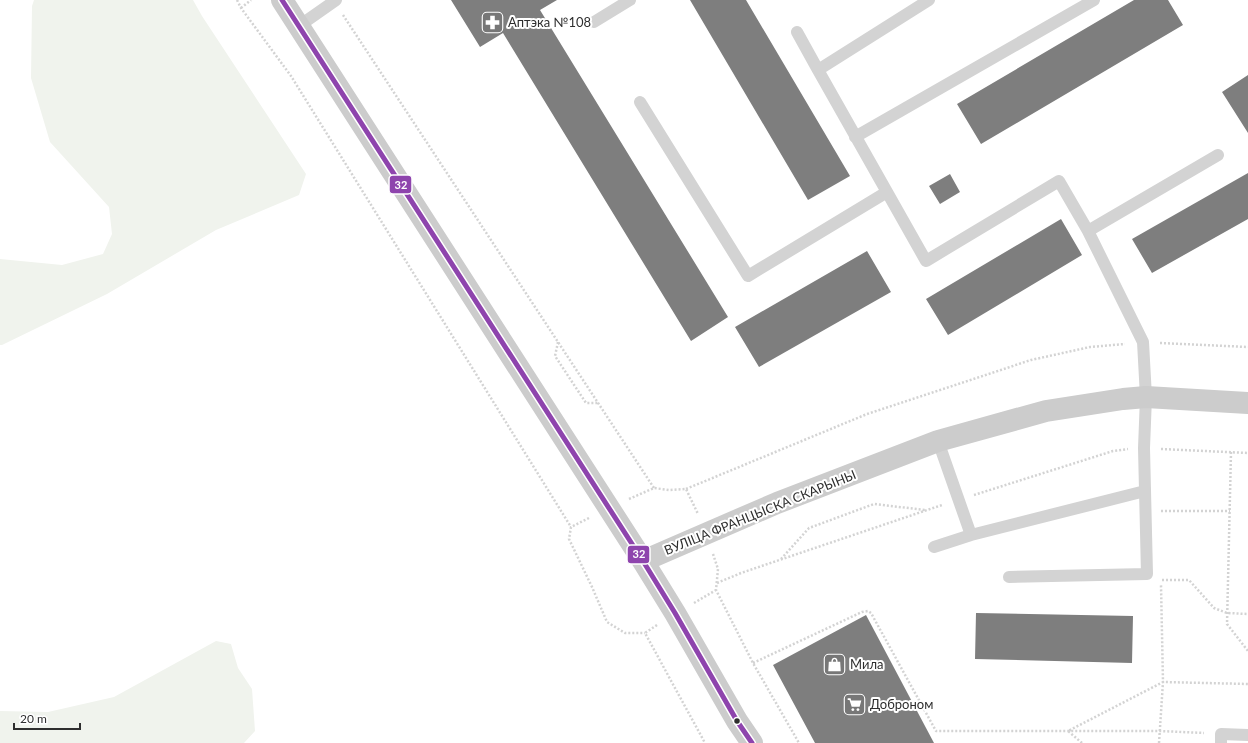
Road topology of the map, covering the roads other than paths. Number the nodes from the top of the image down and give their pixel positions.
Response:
1 (282, 0) edge
2 (630, 0) edge
3 (929, 0) edge
4 (1094, 0) edge
5 (334, 1) edge
6 (594, 22) dead end
7 (299, 26) junction
8 (796, 32) dead end
9 (818, 70) junction
10 (640, 102) dead end
11 (855, 137) junction
12 (1218, 155) dead end
13 (887, 192) junction
14 (1088, 231) junction
15 (1146, 397) junction
16 (1248, 403) edge
17 (938, 441) junction
18 (1145, 491) junction
19 (971, 535) junction
20 (934, 547) dead end
21 (643, 561) junction
22 (1009, 577) dead end
23 (1248, 735) edge
24 (1221, 739) edge
25 (752, 743) edge

1 - 7 street
2 - 6 lane
3 - 9 lane
4 - 11 lane
5 - 7 lane
7 - 21 street
8 - 9 lane
9 - 11 lane
10 - 13 lane
11 - 13 lane
12 - 14 lane
13 - 14 lane
14 - 15 lane
15 - 16 street, ВУЛІЦА ФРАНЦЫСКА СКАРЫНЫ
15 - 17 street, ВУЛІЦА ФРАНЦЫСКА СКАРЫНЫ
15 - 18 lane
17 - 19 lane
17 - 21 street, ВУЛІЦА ФРАНЦЫСКА СКАРЫНЫ
18 - 19 lane
18 - 22 lane
19 - 20 lane
21 - 25 street
23 - 24 lane

